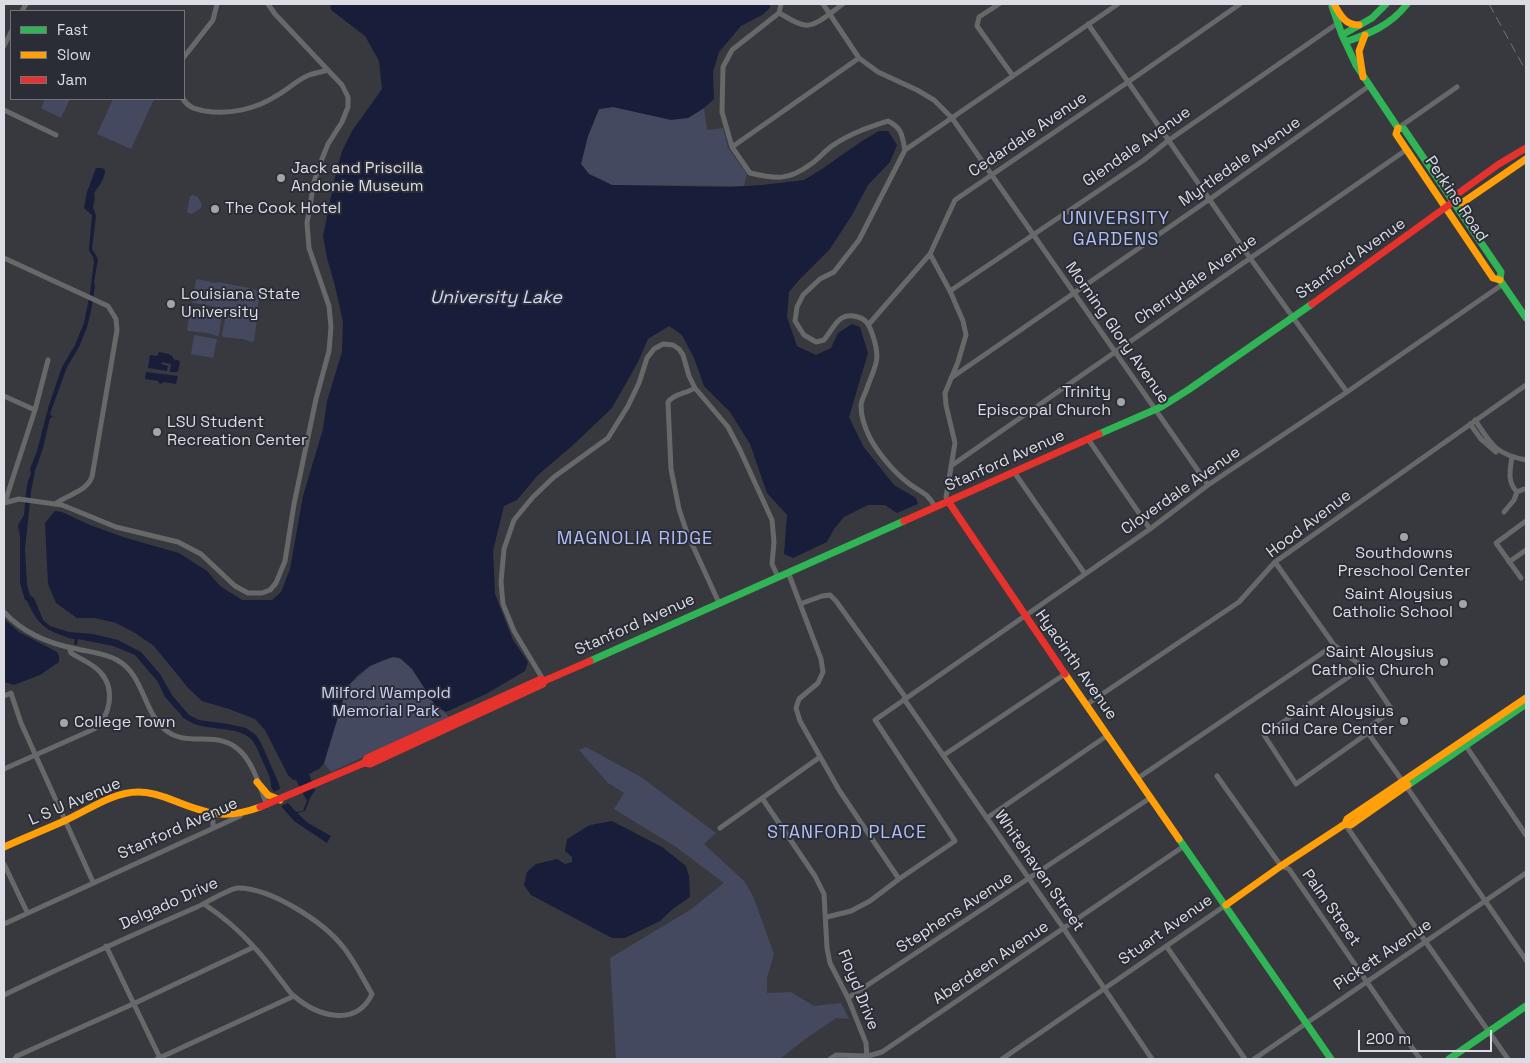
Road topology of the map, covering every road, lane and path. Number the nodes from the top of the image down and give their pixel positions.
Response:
1 (217, 4) edge
2 (268, 4) edge
3 (781, 4) edge
4 (823, 4) edge
5 (843, 4) edge
6 (999, 4) edge
7 (1118, 4) edge
8 (1240, 4) edge
9 (1333, 4) edge
10 (1386, 4) edge
11 (1407, 4) edge
12 (779, 13) junction
13 (829, 13) junction
14 (1338, 23) junction
15 (1088, 24) junction
16 (1362, 24) junction
17 (10, 34) edge
18 (1366, 34) junction
19 (1344, 39) junction
20 (4, 46) edge
21 (185, 56) edge
22 (859, 58) junction
23 (328, 70) junction
24 (1013, 76) junction
25 (1363, 77) junction
26 (1128, 82) junction
27 (1369, 86) junction
28 (1456, 87) dead end
29 (184, 100) edge
30 (4, 110) edge
31 (952, 118) junction
32 (1398, 128) junction
33 (56, 135) dead end
34 (1169, 140) junction
35 (732, 147) junction
36 (1526, 148) edge
37 (905, 150) junction
38 (1406, 150) junction
39 (1526, 159) edge
40 (992, 175) junction
41 (1210, 199) junction
42 (1453, 202) junction
43 (1445, 208) junction
44 (1033, 234) junction
45 (930, 254) junction
46 (4, 258) edge
47 (1250, 258) junction
48 (1502, 282) junction
49 (950, 291) junction
50 (1074, 293) junction
51 (1292, 317) junction
52 (1526, 318) edge
53 (869, 324) junction
54 (1115, 351) junction
55 (48, 360) dead end
56 (951, 378) junction
57 (1526, 385) edge
58 (695, 388) junction
59 (1347, 392) junction
60 (4, 396) edge
61 (1155, 409) junction
62 (35, 410) junction
63 (1475, 420) junction
64 (1470, 424) junction
65 (1088, 439) junction
66 (1504, 454) junction
67 (1512, 457) junction
68 (1526, 460) edge
69 (951, 466) junction
70 (1014, 472) junction
71 (1208, 485) junction
72 (1524, 489) dead end
73 (1517, 492) junction
74 (948, 501) junction
75 (5, 503) edge
76 (55, 504) junction
77 (935, 507) junction
78 (1504, 512) dead end
79 (1526, 521) edge
80 (1150, 529) junction
81 (1526, 550) edge
82 (1275, 562) junction
83 (1509, 562) junction
84 (788, 572) junction
85 (1085, 574) junction
86 (778, 577) junction
87 (1521, 578) dead end
88 (718, 603) junction
89 (800, 604) junction
90 (4, 612) edge
91 (1025, 616) junction
92 (1334, 645) junction
93 (69, 647) junction
94 (1363, 667) junction
95 (1065, 674) junction
96 (544, 681) junction
97 (4, 696) edge
98 (905, 698) junction
99 (1526, 704) edge
100 (1086, 705) junction
101 (1368, 733) junction
102 (1108, 735) junction
103 (1466, 746) junction
104 (36, 754) junction
105 (944, 755) junction
106 (820, 757) junction
107 (4, 769) edge
108 (1217, 776) dead end
109 (1138, 778) junction
110 (258, 782) junction
111 (1405, 784) junction
112 (762, 798) junction
113 (1150, 798) junction
114 (280, 800) junction
115 (268, 805) junction
116 (245, 813) junction
117 (213, 814) junction
118 (987, 818) junction
119 (65, 821) junction
120 (1346, 824) junction
121 (213, 828) junction
122 (720, 828) dead end
123 (1526, 835) edge
124 (1184, 846) junction
125 (4, 847) edge
126 (4, 864) edge
127 (1282, 866) junction
128 (1526, 873) edge
129 (1029, 878) junction
130 (899, 879) junction
131 (94, 882) junction
132 (1485, 901) junction
133 (204, 904) junction
134 (1226, 905) junction
135 (27, 912) junction
136 (826, 917) junction
137 (4, 924) edge
138 (1064, 929) junction
139 (1425, 941) junction
140 (106, 946) junction
141 (254, 947) junction
142 (1167, 947) junction
143 (1526, 960) edge
144 (1366, 981) junction
145 (1105, 989) junction
146 (4, 994) edge
147 (294, 996) junction
148 (848, 998) junction
149 (133, 1004) junction
150 (1526, 1006) edge
151 (1306, 1023) junction
152 (1489, 1032) junction
153 (868, 1058) edge
154 (15, 1059) edge
155 (158, 1059) edge
156 (830, 1059) edge
157 (1002, 1059) edge
158 (1152, 1059) edge
159 (1245, 1059) edge
160 (1254, 1059) edge
161 (1331, 1059) edge
162 (1420, 1059) edge
163 (1449, 1059) edge
164 (1508, 1059) edge

1 - 21 street
2 - 23 street
3 - 12 street
4 - 13 street, Morning Glory Avenue
5 - 13 street
6 - 24 street
7 - 15 street
8 - 26 street, Cedardale Avenue
9 - 14 main road, Perkins Road
9 - 16 main road
10 - 16 main road
11 - 18 main road
12 - 13 street
12 - 35 street
13 - 22 street, Morning Glory Avenue
14 - 19 main road, Perkins Road
14 - 34 street, Glendale Avenue
15 - 24 street
15 - 26 street
16 - 19 main road
17 - 20 street
18 - 19 main road
18 - 25 main road
19 - 25 main road, Perkins Road
22 - 31 street, Morning Glory Avenue
22 - 35 street
23 - 29 street
23 - 76 street
24 - 31 street
25 - 27 main road, Perkins Road
26 - 34 street
26 - 40 street, Cedardale Avenue
27 - 32 main road, Perkins Road
27 - 41 street, Myrtledale Avenue
28 - 32 street
30 - 33 street
31 - 37 street
31 - 40 street, Morning Glory Avenue
32 - 38 main road, Perkins Road
32 - 42 main road, Perkins Road
34 - 41 street
34 - 44 street, Glendale Avenue
35 - 37 street
36 - 42 main road
37 - 53 street
38 - 43 main road, Perkins Road
38 - 47 street, Cherrydale Avenue
39 - 42 main road
40 - 44 street, Morning Glory Avenue
40 - 45 street, Cedardale Avenue
41 - 47 street
41 - 50 street, Myrtledale Avenue
42 - 43 main road, Stanford Avenue
42 - 48 main road, Perkins Road
43 - 48 main road, Perkins Road
43 - 51 main road, Stanford Avenue
44 - 49 street, Glendale Avenue
44 - 50 street, Morning Glory Avenue
45 - 49 street
45 - 53 street, Cedardale Avenue
46 - 76 street
47 - 51 street
47 - 54 street, Cherrydale Avenue
48 - 52 main road, Perkins Road
48 - 59 street, Cloverdale Avenue
49 - 56 street
50 - 54 street, Morning Glory Avenue
50 - 56 street, Myrtledale Avenue
51 - 59 street
51 - 61 main road, Stanford Avenue
53 - 77 street
54 - 61 street, Morning Glory Avenue
54 - 69 street, Cherrydale Avenue
55 - 62 street
56 - 69 street
57 - 63 street, Hood Avenue
58 - 86 street
58 - 88 street
58 - 96 street
59 - 71 street, Cloverdale Avenue
60 - 62 street
61 - 65 main road, Stanford Avenue
61 - 71 street, Morning Glory Avenue
62 - 75 street
63 - 64 street, Hood Avenue
63 - 66 street
64 - 66 street
64 - 82 street, Hood Avenue
65 - 70 main road, Stanford Avenue
65 - 80 street
66 - 67 street
67 - 68 street
67 - 73 street
69 - 74 street
70 - 74 main road, Stanford Avenue
70 - 85 street
71 - 80 street, Cloverdale Avenue
72 - 73 street
73 - 78 street
74 - 77 main road, Stanford Avenue
74 - 91 main road, Hyacinth Avenue
75 - 76 street
77 - 84 main road, Stanford Avenue
79 - 83 street
80 - 85 street, Cloverdale Avenue
81 - 83 street
82 - 92 street
82 - 100 street, Hood Avenue
83 - 87 street
84 - 86 main road, Stanford Avenue
84 - 89 street
85 - 91 street, Cloverdale Avenue
86 - 88 main road, Stanford Avenue
88 - 96 main road, Stanford Avenue
89 - 98 street, Whitehaven Street
89 - 106 street
90 - 93 street
91 - 95 main road, Hyacinth Avenue
91 - 98 street, Cloverdale Avenue
92 - 94 street
92 - 109 street
93 - 104 street
93 - 110 street
94 - 101 street
94 - 101 street
95 - 100 main road, Hyacinth Avenue
95 - 105 street
96 - 114 main road, Stanford Avenue
97 - 104 street
98 - 105 street, Whitehaven Street
98 - 130 street, Cloverdale Avenue
99 - 103 main road, Stuart Avenue
99 - 111 main road, Stuart Avenue
100 - 102 main road, Hyacinth Avenue
101 - 111 street
102 - 109 main road, Hyacinth Avenue
102 - 118 street
103 - 111 main road, Stuart Avenue
103 - 123 street
104 - 107 street
104 - 119 street
105 - 118 street, Whitehaven Street
106 - 112 street
106 - 130 street
108 - 127 street, Palm Street
109 - 113 main road, Hyacinth Avenue
110 - 114 main road
110 - 115 street
111 - 120 main road, Stuart Avenue
111 - 132 street
112 - 122 street
112 - 136 street, Floyd Drive
113 - 124 main road, Hyacinth Avenue
113 - 129 street, Stephens Avenue
114 - 115 main road, Stanford Avenue
115 - 116 main road, Stanford Avenue
116 - 117 main road, L S U Avenue
116 - 121 street, Stanford Avenue
117 - 119 main road, L S U Avenue
117 - 121 street
118 - 129 street, Whitehaven Street
119 - 125 main road, L S U Avenue
119 - 131 street
120 - 127 main road, Stuart Avenue
120 - 139 street
121 - 131 street, Stanford Avenue
124 - 134 main road, Hyacinth Avenue
124 - 138 street, Aberdeen Avenue
126 - 135 street
127 - 134 main road, Stuart Avenue
127 - 144 street, Palm Street
128 - 132 street, Pickett Avenue
129 - 138 street, Whitehaven Street
129 - 148 street, Stephens Avenue
130 - 136 street
131 - 135 street, Stanford Avenue
132 - 139 street, Pickett Avenue
132 - 143 street
133 - 140 street, Delgado Drive
133 - 141 street
133 - 147 street, Delgado Drive
134 - 142 street, Stuart Avenue
134 - 151 main road, Hyacinth Avenue
135 - 137 street, Stanford Avenue
136 - 148 street, Floyd Drive
138 - 145 street, Whitehaven Street
138 - 153 street, Aberdeen Avenue
139 - 144 street, Pickett Avenue
139 - 152 street
140 - 146 street, Delgado Drive
140 - 149 street
141 - 147 street
141 - 149 street
142 - 145 street, Stuart Avenue
142 - 159 street
144 - 151 street, Pickett Avenue
144 - 162 street, Palm Street
145 - 157 street, Stuart Avenue
145 - 158 street, Whitehaven Street
147 - 155 street
148 - 153 street, Floyd Drive
149 - 154 street
149 - 155 street
150 - 152 main road
151 - 160 street, Pickett Avenue
151 - 161 main road, Hyacinth Avenue
152 - 163 main road
152 - 164 street
153 - 156 street, Aberdeen Avenue

